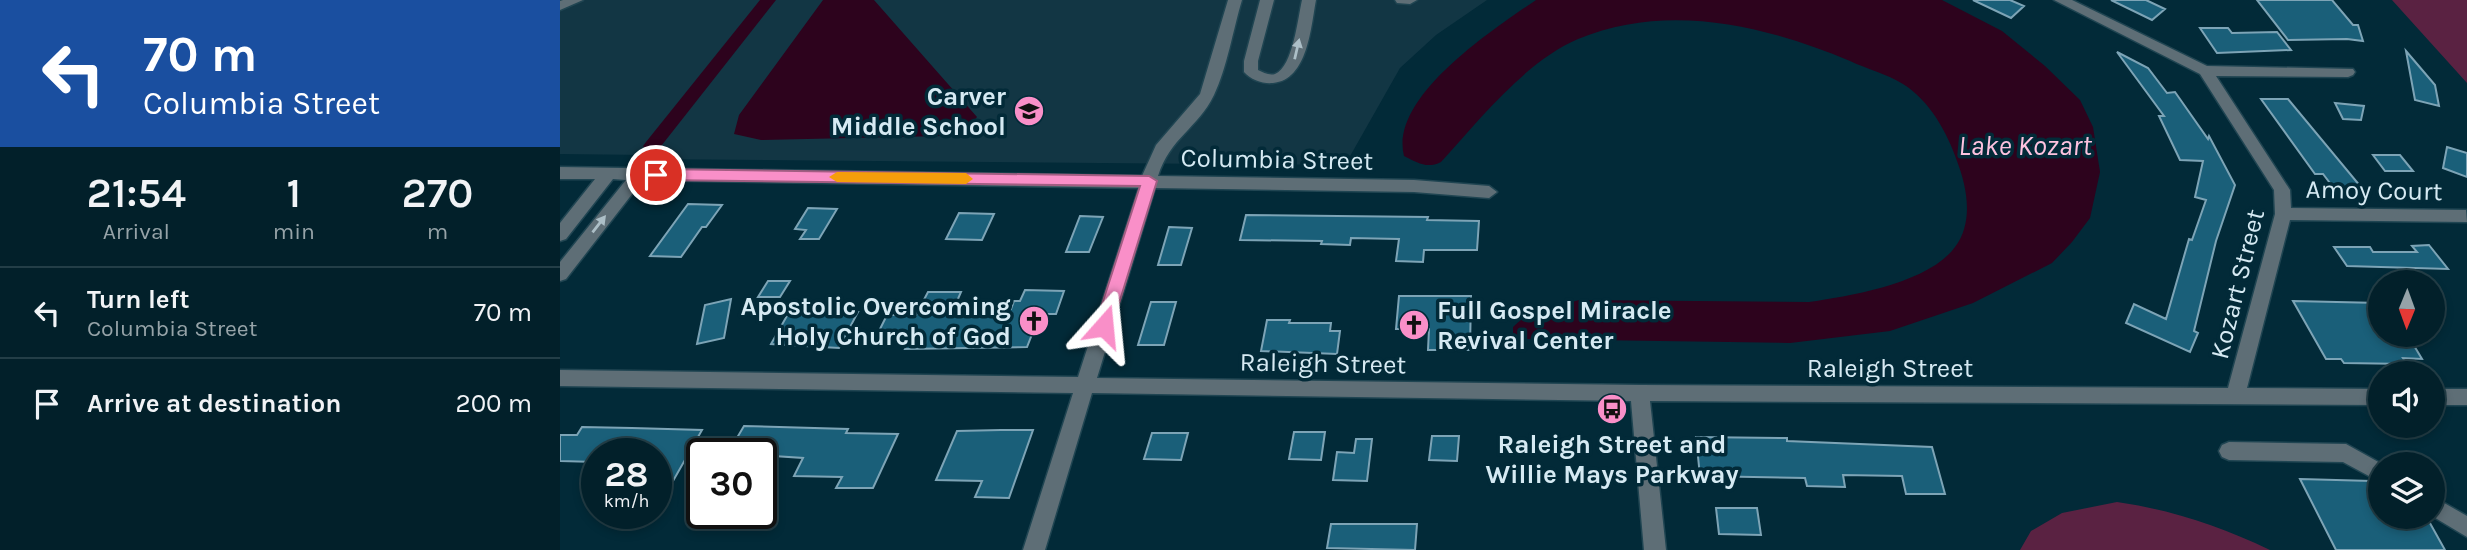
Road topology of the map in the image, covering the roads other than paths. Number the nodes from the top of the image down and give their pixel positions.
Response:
1 (576, 0) edge
2 (1236, 0) edge
3 (1267, 0) edge
4 (1309, 0) edge
5 (1402, 0) edge
6 (1410, 0) edge
7 (2061, 0) edge
8 (2082, 4) edge
9 (560, 6) edge
10 (2205, 71) junction
11 (2348, 72) dead end
12 (560, 173) edge
13 (608, 174) junction
14 (639, 174) junction
15 (1149, 181) junction
16 (1489, 192) dead end
17 (2283, 214) junction
18 (2466, 216) edge
19 (560, 235) edge
20 (560, 274) edge
21 (560, 378) edge
22 (1085, 387) junction
23 (1640, 393) junction
24 (2235, 396) junction
25 (2368, 397) edge
26 (2445, 397) edge
27 (2467, 397) edge
28 (2229, 451) dead end
29 (2368, 466) edge
30 (2445, 513) edge
31 (2467, 527) edge
32 (1034, 550) edge
33 (1655, 550) edge

1 - 9 street
2 - 15 street
3 -> 4 street
5 - 6 street
7 - 8 street
8 - 10 street
10 - 11 street
10 - 17 street, Kozart Street
12 - 13 street, Columbia Street
13 - 14 street, Columbia Street
13 - 19 street
14 - 15 street, Columbia Street
20 -> 14 street
15 - 16 street, Columbia Street
15 - 22 street
17 - 18 street, Amoy Court
17 - 24 street, Kozart Street
21 - 22 street, Raleigh Street
22 - 23 street, Raleigh Street
22 - 32 street
23 - 24 street, Raleigh Street
23 - 33 street
24 - 25 street, Raleigh Street
26 - 27 street
28 - 29 street
30 - 31 street

